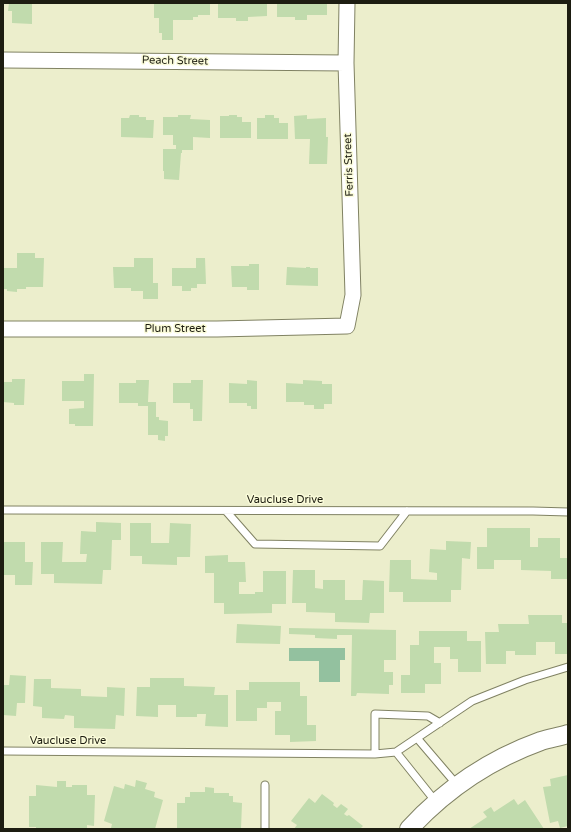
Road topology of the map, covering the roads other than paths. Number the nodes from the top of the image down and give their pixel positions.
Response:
1 (347, 3) edge
2 (3, 60) edge
3 (346, 63) junction
4 (347, 326) joint
5 (3, 329) edge
6 (3, 510) edge
7 (226, 511) junction
8 (407, 511) junction
9 (568, 512) edge
10 (568, 667) edge
11 (440, 723) junction
12 (568, 734) edge
13 (417, 738) junction
14 (3, 751) edge
15 (396, 752) junction
16 (374, 754) junction
17 (264, 785) dead end
18 (458, 786) junction
19 (437, 803) junction
20 (264, 829) edge
21 (409, 829) edge

1 - 3 street, Ferris Street
2 - 3 street, Peach Street
3 - 4 street, Ferris Street
4 - 5 street, Plum Street
6 - 7 lane, Vaucluse Drive
7 - 8 lane, Vaucluse Drive
7 - 8 lane
8 - 9 lane, Vaucluse Drive
10 - 11 lane, Vaucluse Drive
11 - 13 lane, Vaucluse Drive
11 - 16 lane
12 - 18 street
13 - 15 lane, Vaucluse Drive
13 - 18 lane
14 - 16 lane, Vaucluse Drive
15 - 16 lane, Vaucluse Drive
15 - 19 lane
17 - 20 lane
18 - 19 street
19 - 21 street

